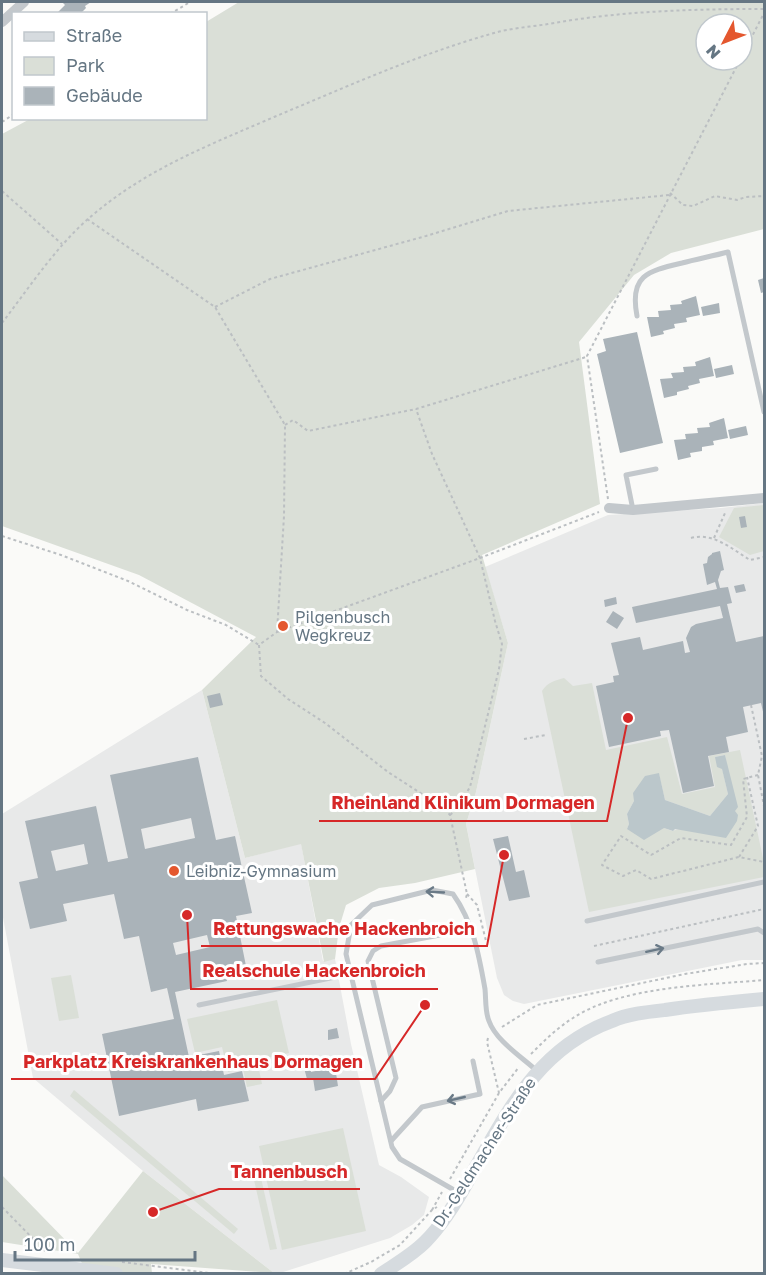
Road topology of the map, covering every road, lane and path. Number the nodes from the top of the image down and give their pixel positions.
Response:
1 (190, 2) edge
2 (765, 11) edge
3 (173, 12) edge
4 (754, 33) edge
5 (734, 72) edge
6 (2, 191) edge
7 (669, 194) junction
8 (765, 196) edge
9 (87, 219) junction
10 (63, 245) junction
11 (215, 307) junction
12 (637, 316) dead end
13 (2, 323) edge
14 (587, 356) junction
15 (416, 409) junction
16 (765, 412) edge
17 (285, 425) junction
18 (656, 469) dead end
19 (765, 498) edge
20 (729, 502) junction
21 (609, 508) junction
22 (633, 510) junction
23 (2, 536) edge
24 (691, 538) dead end
25 (714, 538) junction
26 (765, 557) edge
27 (480, 558) junction
28 (277, 632) junction
29 (259, 645) junction
30 (752, 705) dead end
31 (546, 735) dead end
32 (765, 736) edge
33 (758, 737) junction
34 (524, 739) dead end
35 (758, 775) junction
36 (747, 777) junction
37 (765, 806) edge
38 (450, 815) junction
39 (739, 857) junction
40 (765, 862) edge
41 (765, 882) edge
42 (467, 894) junction
43 (464, 909) junction
44 (765, 909) edge
45 (587, 921) dead end
46 (472, 930) junction
47 (765, 933) edge
48 (486, 942) dead end
49 (594, 946) dead end
50 (597, 962) dead end
51 (765, 963) edge
52 (350, 974) junction
53 (765, 980) edge
54 (765, 999) edge
55 (199, 1005) dead end
56 (495, 1031) junction
57 (525, 1060) junction
58 (473, 1061) dead end
59 (537, 1071) junction
60 (499, 1094) junction
61 (381, 1101) junction
62 (391, 1141) junction
63 (446, 1185) junction
64 (461, 1194) junction
65 (441, 1205) dead end
66 (2, 1206) edge
67 (432, 1210) junction
68 (2, 1260) edge
69 (54, 1266) junction
70 (116, 1274) edge
71 (345, 1274) edge
72 (381, 1274) edge

1 - 3 path
2 - 4 path
2 - 9 path
5 - 7 path
6 - 10 path
7 - 8 path
7 - 11 path
7 - 14 path
9 - 10 path
9 - 11 path
10 - 13 path
11 - 17 path
12 - 16 lane
14 - 15 path
14 - 21 path
15 - 17 path
15 - 27 path
17 - 28 path
18 - 22 lane
19 - 20 street
20 - 22 street
20 - 25 path
21 - 22 street
21 - 27 path
23 - 29 path
24 - 25 path
25 - 26 path
27 - 28 path
27 - 38 path
28 - 29 path
29 - 38 path
30 - 33 path
31 - 34 path
32 - 33 path
33 - 35 path
35 - 36 path
35 - 37 path
36 - 39 path
36 - 39 path
38 - 42 path
39 - 40 path
41 - 45 lane
42 - 43 path
42 - 48 path
43 - 46 lane
43 -> 52 lane
44 - 49 path
46 - 56 lane
46 - 61 lane
50 -> 47 lane
51 - 56 path
52 - 55 lane
52 - 61 lane
53 - 57 path
54 - 59 street, Dr.-Geldmacher-Straße
56 - 57 lane
56 - 60 path
57 - 59 lane
57 - 60 path
58 -> 62 lane
59 - 64 street, Dr.-Geldmacher-Straße
60 - 63 path
61 - 62 lane
62 - 63 lane
63 - 64 lane
63 - 67 path
64 - 72 street, Dr.-Geldmacher-Straße
65 - 67 path
66 - 69 path
67 - 71 path
68 - 69 street
69 - 70 street

